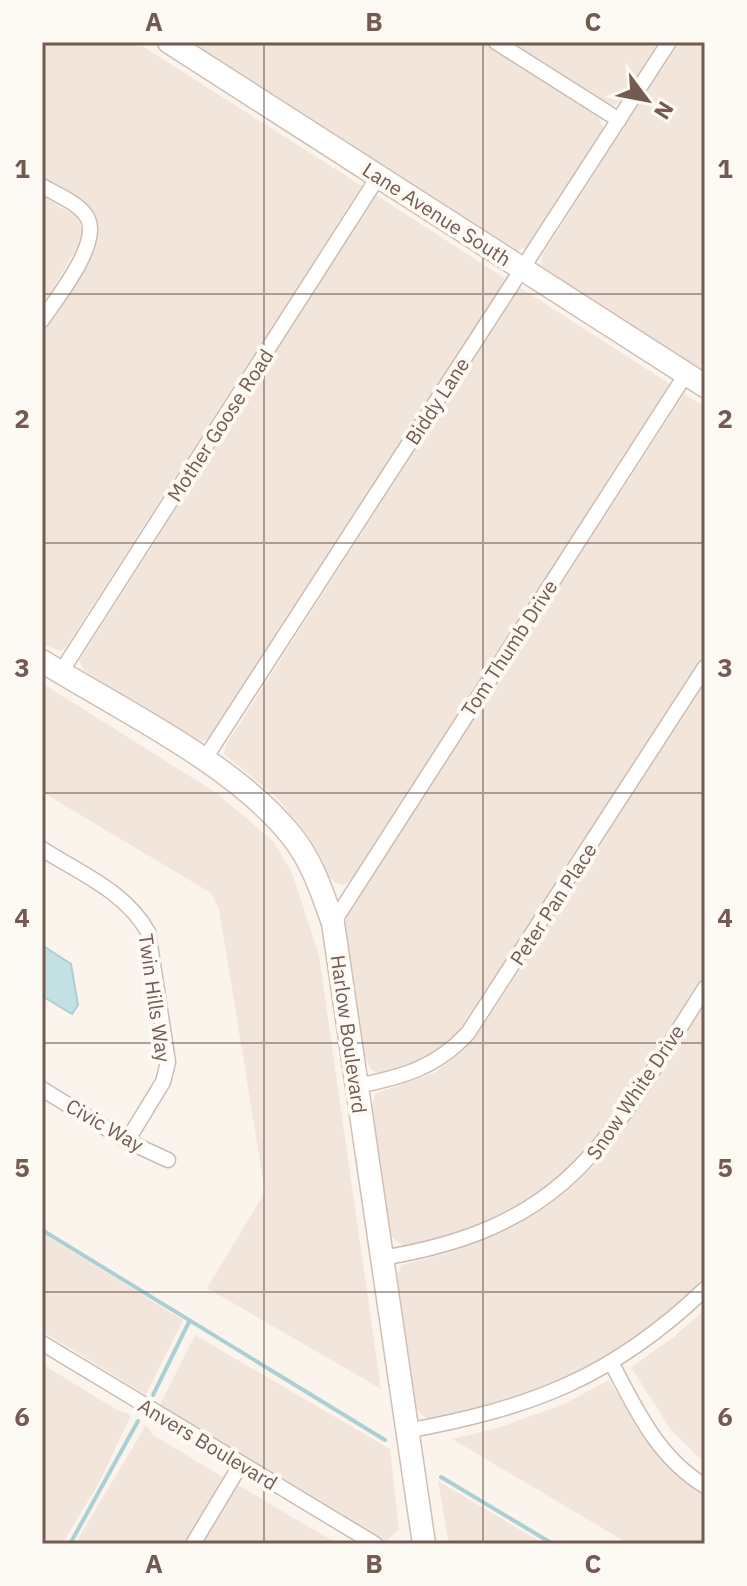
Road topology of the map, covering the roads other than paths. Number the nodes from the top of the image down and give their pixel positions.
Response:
1 (169, 42) edge
2 (496, 42) edge
3 (669, 42) edge
4 (619, 120) junction
5 (378, 177) junction
6 (42, 186) edge
7 (523, 269) junction
8 (42, 320) edge
9 (696, 380) edge
10 (51, 667) edge
11 (705, 667) edge
12 (204, 760) junction
13 (42, 849) edge
14 (333, 923) junction
15 (705, 988) edge
16 (357, 1086) junction
17 (42, 1089) edge
18 (127, 1141) junction
19 (168, 1160) dead end
20 (381, 1258) junction
21 (705, 1289) edge
22 (42, 1343) edge
23 (611, 1362) junction
24 (406, 1431) junction
25 (241, 1464) junction
26 (705, 1486) edge
27 (193, 1544) edge
28 (375, 1544) edge
29 (424, 1544) edge

1 - 5 street, Lane Avenue South
2 - 4 street
3 - 4 street, Biddy Lane
4 - 7 street, Biddy Lane
5 - 7 street, Lane Avenue South
5 - 10 street, Mother Goose Road
6 - 8 street
7 - 9 street, Lane Avenue South
7 - 12 street, Biddy Lane
9 - 14 street, Tom Thumb Drive
10 - 12 street, Harlow Boulevard
11 - 16 street, Peter Pan Place
12 - 14 street, Harlow Boulevard
13 - 18 street, Twin Hills Way
14 - 16 street, Harlow Boulevard
15 - 20 street, Snow White Drive
16 - 20 street, Harlow Boulevard
17 - 18 street, Civic Way
18 - 19 street, Civic Way
20 - 24 street, Harlow Boulevard
21 - 23 street
22 - 25 street, Anvers Boulevard
23 - 24 street
23 - 26 street
24 - 29 street, Harlow Boulevard
25 - 27 street
25 - 28 street, Anvers Boulevard

